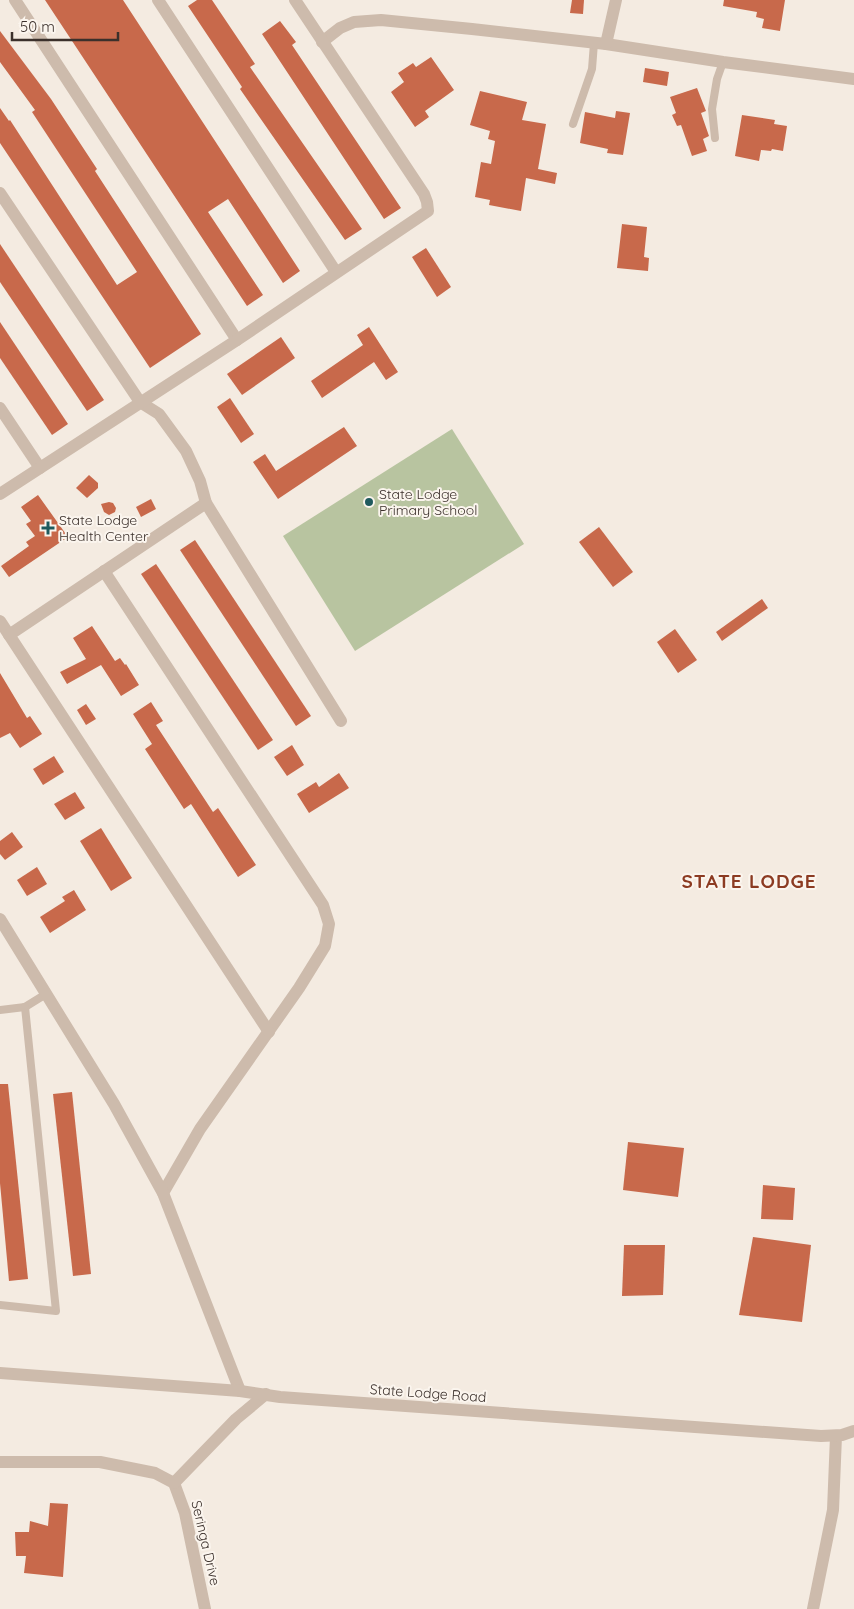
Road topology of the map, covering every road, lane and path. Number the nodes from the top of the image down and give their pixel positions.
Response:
1 (15, 0) edge
2 (158, 0) edge
3 (295, 0) edge
4 (616, 0) edge
5 (322, 42) junction
6 (600, 43) junction
7 (723, 62) junction
8 (854, 79) edge
9 (573, 124) dead end
10 (715, 138) dead end
11 (0, 193) edge
12 (336, 272) junction
13 (237, 340) junction
14 (140, 402) junction
15 (0, 408) edge
16 (40, 468) junction
17 (0, 494) edge
18 (206, 503) junction
19 (104, 571) junction
20 (0, 622) edge
21 (9, 635) junction
22 (341, 721) dead end
23 (0, 919) edge
24 (46, 994) junction
25 (25, 1007) junction
26 (0, 1010) edge
27 (269, 1032) junction
28 (163, 1193) junction
29 (0, 1305) edge
30 (0, 1373) edge
31 (240, 1391) junction
32 (266, 1394) junction
33 (854, 1432) edge
34 (836, 1436) junction
35 (0, 1462) edge
36 (174, 1483) junction
37 (205, 1609) edge
38 (813, 1609) edge

1 - 13 street
2 - 12 street
3 - 5 street
4 - 6 street
5 - 6 street
5 - 12 street
6 - 7 street
6 - 9 lane
7 - 8 street
7 - 10 lane
11 - 14 street
12 - 13 street
13 - 14 street
14 - 16 street
14 - 18 street
15 - 16 street
16 - 17 street
18 - 19 street
18 - 22 street
19 - 21 street
19 - 27 street
20 - 21 street
21 - 27 street
23 - 24 street
24 - 25 lane
24 - 28 street
25 - 26 lane
25 - 29 lane
27 - 28 street
28 - 31 street
30 - 31 street, State Lodge Road
31 - 32 street, State Lodge Road
32 - 34 street, State Lodge Road
32 - 36 street
33 - 34 street, State Lodge Road
34 - 38 street
35 - 36 street
36 - 37 street, Seringa Drive

